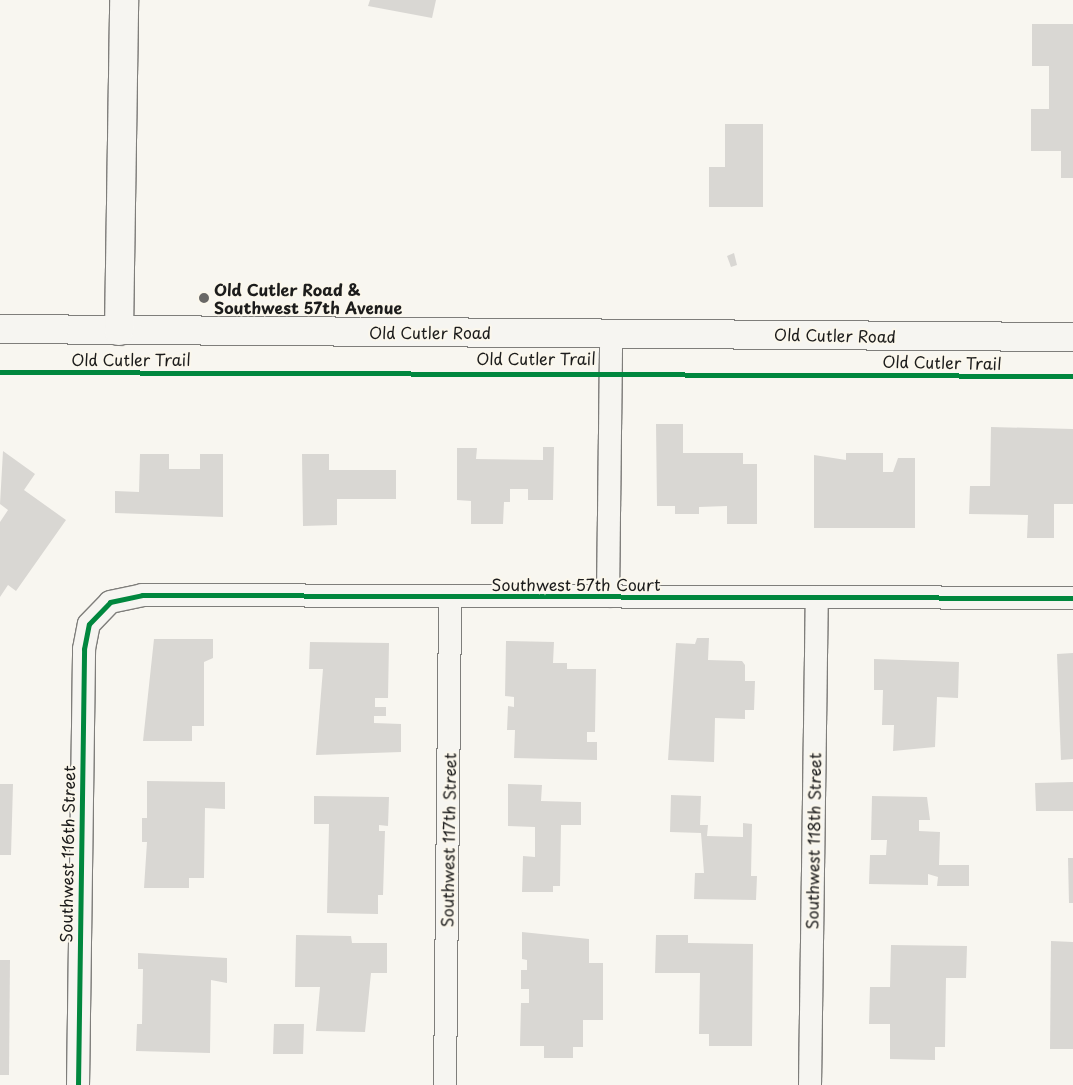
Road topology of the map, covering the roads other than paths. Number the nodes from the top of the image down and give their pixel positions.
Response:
1 (124, 0) edge
2 (0, 329) edge
3 (119, 331) junction
4 (611, 332) junction
5 (1073, 337) edge
6 (450, 596) junction
7 (608, 596) junction
8 (817, 597) junction
9 (1073, 598) edge
10 (89, 624) joint
11 (78, 1085) edge
12 (445, 1085) edge
13 (810, 1085) edge

1 - 3 main road
2 - 3 main road, Old Cutler Road
3 - 4 main road, Old Cutler Road
4 - 5 main road, Old Cutler Road
4 - 7 street
6 - 7 street, Southwest 57th Court
6 - 10 street, Southwest 57th Court
6 - 12 street, Southwest 117th Street
7 - 8 street, Southwest 57th Court
8 - 9 street, Southwest 57th Court
8 - 13 street, Southwest 118th Street
10 - 11 street, Southwest 116th Street

